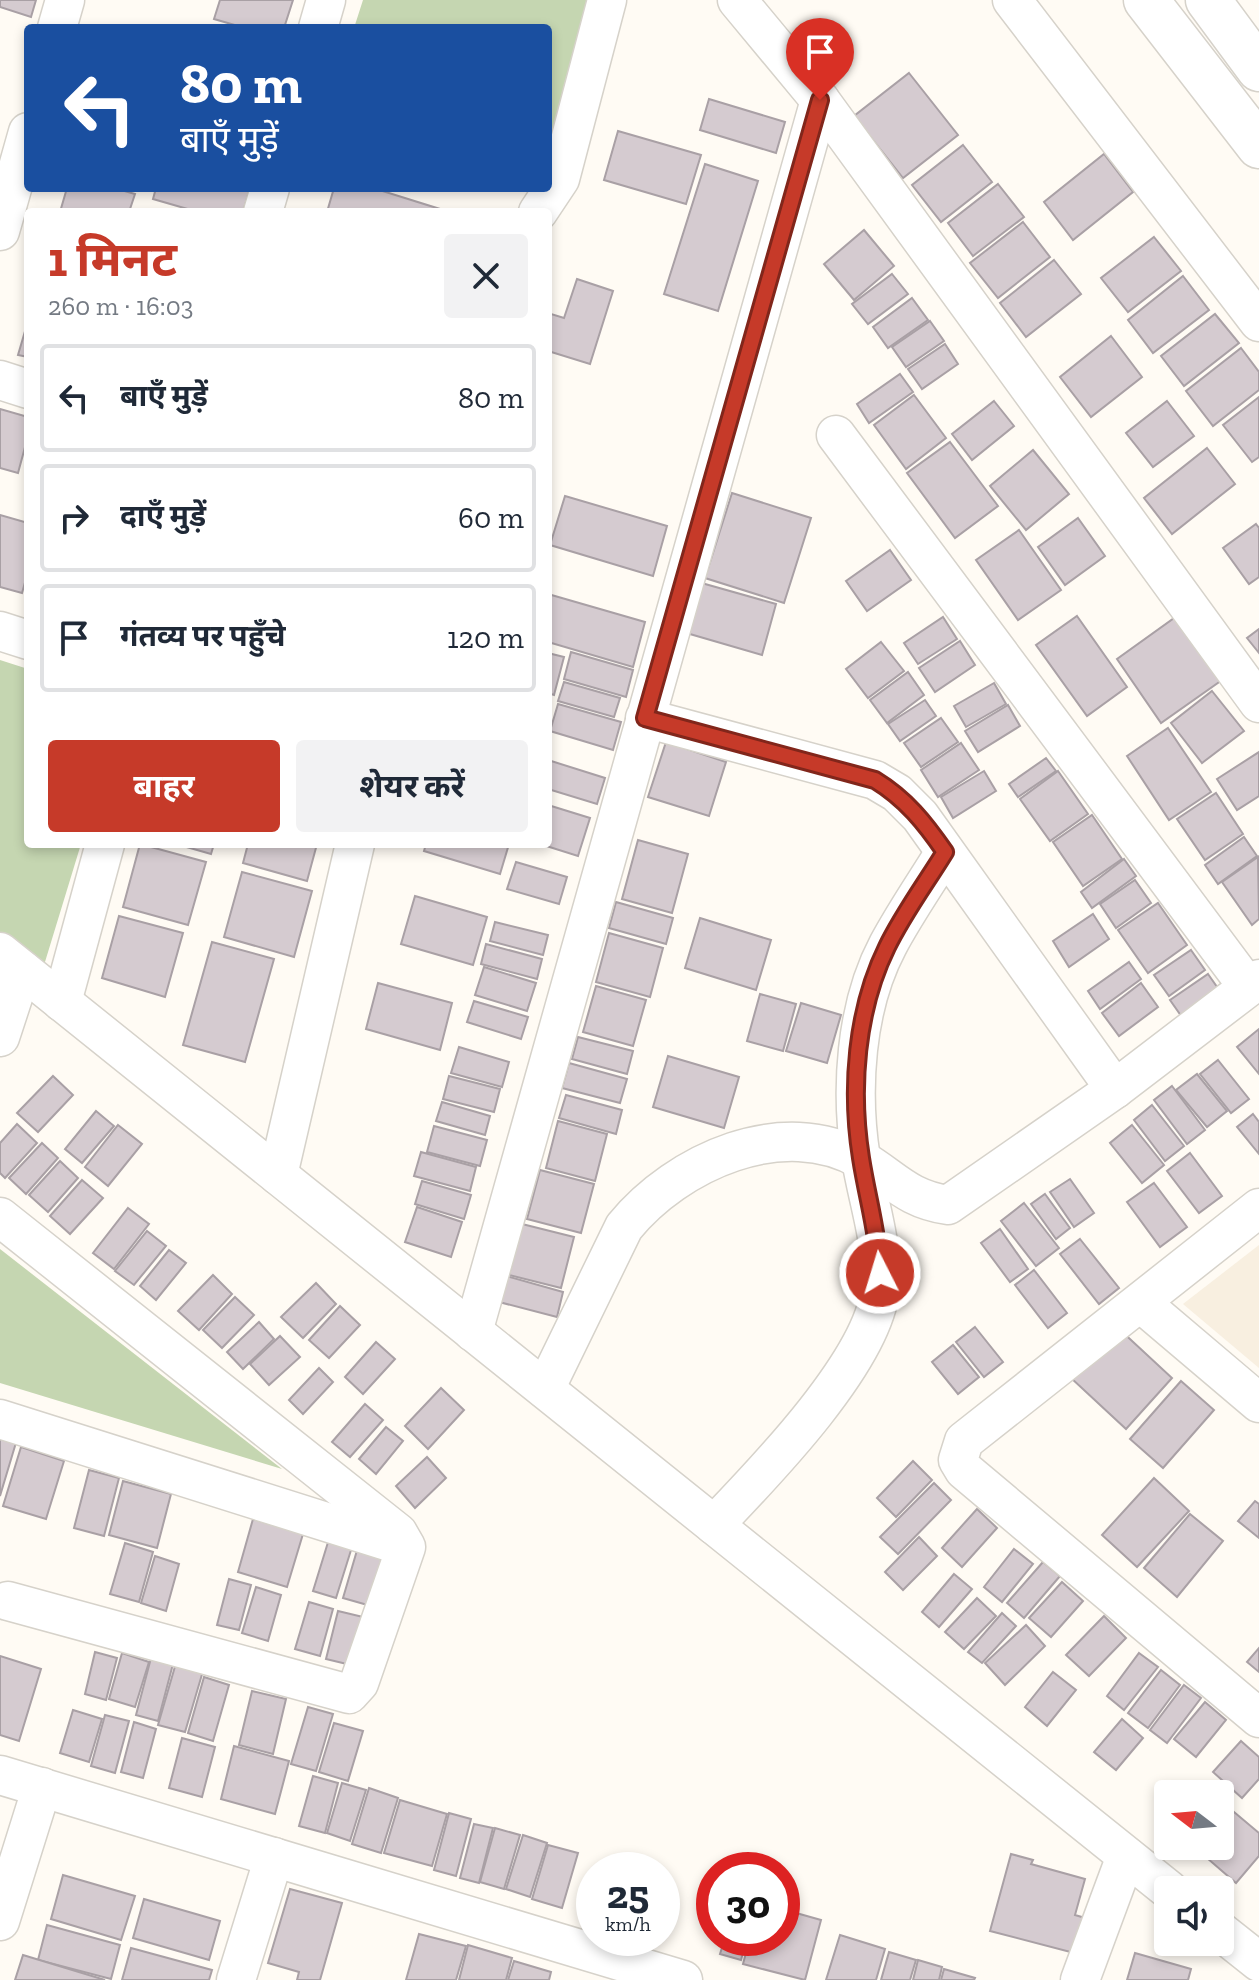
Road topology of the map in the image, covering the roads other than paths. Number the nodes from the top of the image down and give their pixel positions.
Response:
1 (65, 0) edge
2 (326, 0) edge
3 (607, 0) edge
4 (737, 0) edge
5 (1012, 0) edge
6 (1146, 0) edge
7 (1208, 0) edge
8 (58, 24) edge
9 (319, 24) edge
10 (1259, 69) edge
11 (820, 100) junction
12 (24, 146) edge
13 (1259, 146) edge
14 (552, 191) edge
15 (0, 231) edge
16 (1259, 322) edge
17 (0, 380) edge
18 (24, 388) edge
19 (836, 435) dead end
20 (0, 631) edge
21 (24, 639) edge
22 (1259, 703) edge
23 (645, 718) junction
24 (104, 848) edge
25 (354, 848) edge
26 (945, 852) junction
27 (11, 961) edge
28 (1254, 983) edge
29 (62, 1002) junction
30 (0, 1037) edge
31 (1115, 1089) junction
32 (861, 1159) junction
33 (278, 1175) junction
34 (1259, 1208) edge
35 (0, 1217) edge
36 (1141, 1303) junction
37 (473, 1332) junction
38 (545, 1389) junction
39 (1259, 1403) edge
40 (0, 1419) edge
41 (714, 1525) junction
42 (406, 1547) junction
43 (8, 1601) dead end
44 (1259, 1718) edge
45 (0, 1775) edge
46 (42, 1787) junction
47 (1126, 1856) junction
48 (274, 1857) junction
49 (1154, 1878) edge
50 (0, 1921) edge
51 (1234, 1942) edge
52 (1259, 1962) edge
53 (236, 1980) edge
54 (683, 1980) edge
55 (1080, 1980) edge

1 - 8 street
2 - 9 street
3 - 14 street
4 - 11 street
5 - 16 street
6 - 13 main road
7 - 10 main road
11 - 22 street
11 - 23 street
12 - 15 street
17 - 18 street
19 - 28 street
20 - 21 street
23 - 26 street
23 - 37 street
24 - 29 street
25 - 33 street
26 - 31 street
26 - 32 street
27 - 29 street
27 - 30 street
28 - 31 street
29 - 33 street
31 - 32 street
32 - 38 street
32 - 41 street
33 - 37 street
34 - 36 street
35 - 42 street
36 - 39 street
36 - 44 street
37 - 38 street
38 - 41 street
40 - 42 street
41 - 47 street
42 - 43 street
45 - 46 street
46 - 48 street
46 - 50 street
47 - 49 street
47 - 55 street
48 - 53 street
48 - 54 street
51 - 52 street

